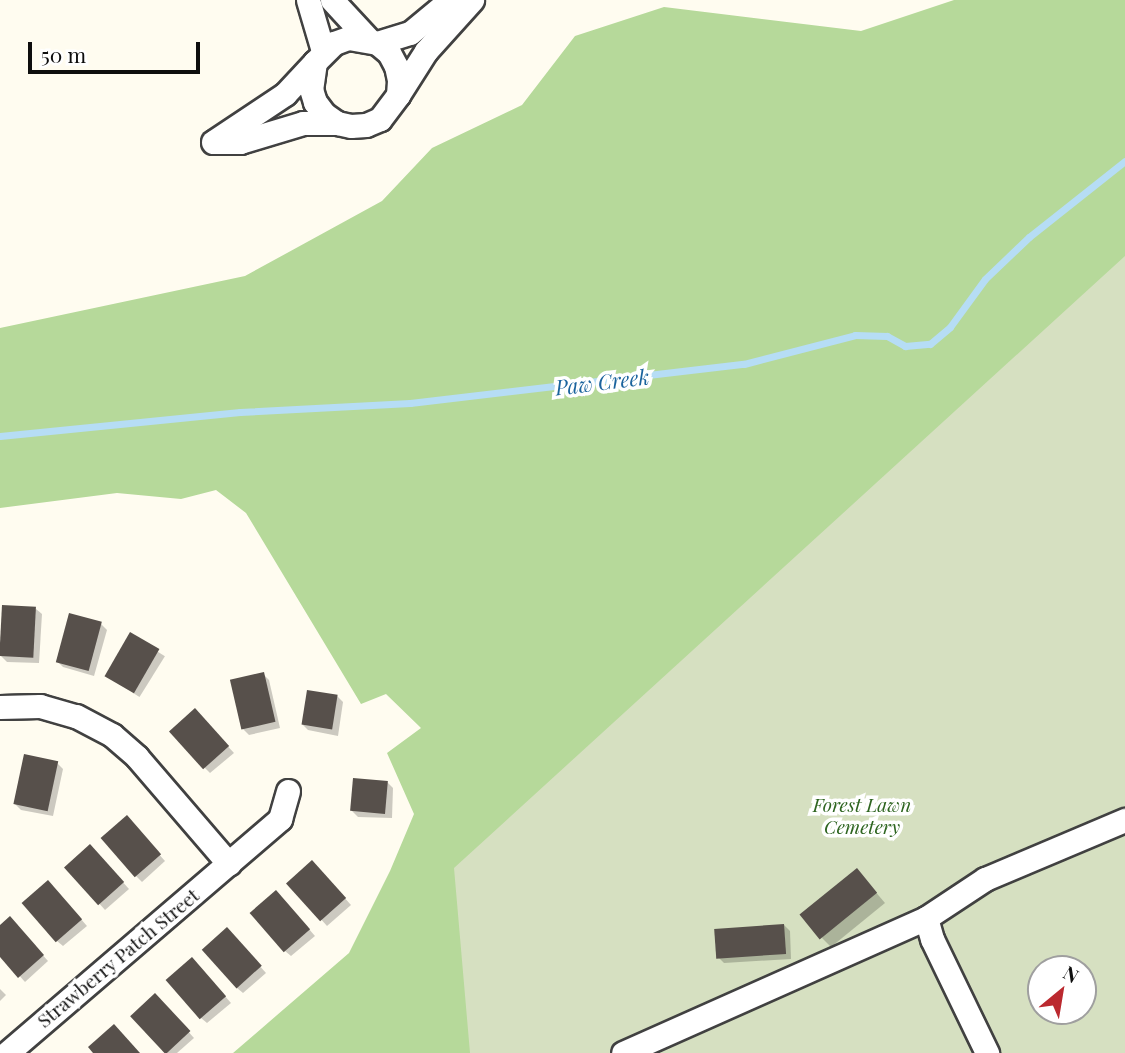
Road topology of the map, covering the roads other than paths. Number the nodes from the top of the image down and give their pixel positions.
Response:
1 (308, 0) edge
2 (332, 0) edge
3 (450, 0) edge
4 (472, 0) edge
5 (374, 42) junction
6 (319, 57) junction
7 (398, 95) junction
8 (337, 123) junction
9 (0, 707) edge
10 (288, 791) dead end
11 (1125, 820) edge
12 (229, 864) junction
13 (926, 918) junction
14 (7, 1053) edge
15 (623, 1053) edge
16 (987, 1053) edge

1 - 6 street
2 - 5 street
3 - 5 street
4 - 7 street
5 - 6 street
5 - 7 street
6 - 8 street
6 - 8 street
7 - 8 street
9 - 12 street
10 - 12 street, Strawberry Patch Street
11 - 13 street
12 - 14 street, Strawberry Patch Street
13 - 15 street
13 - 16 street

